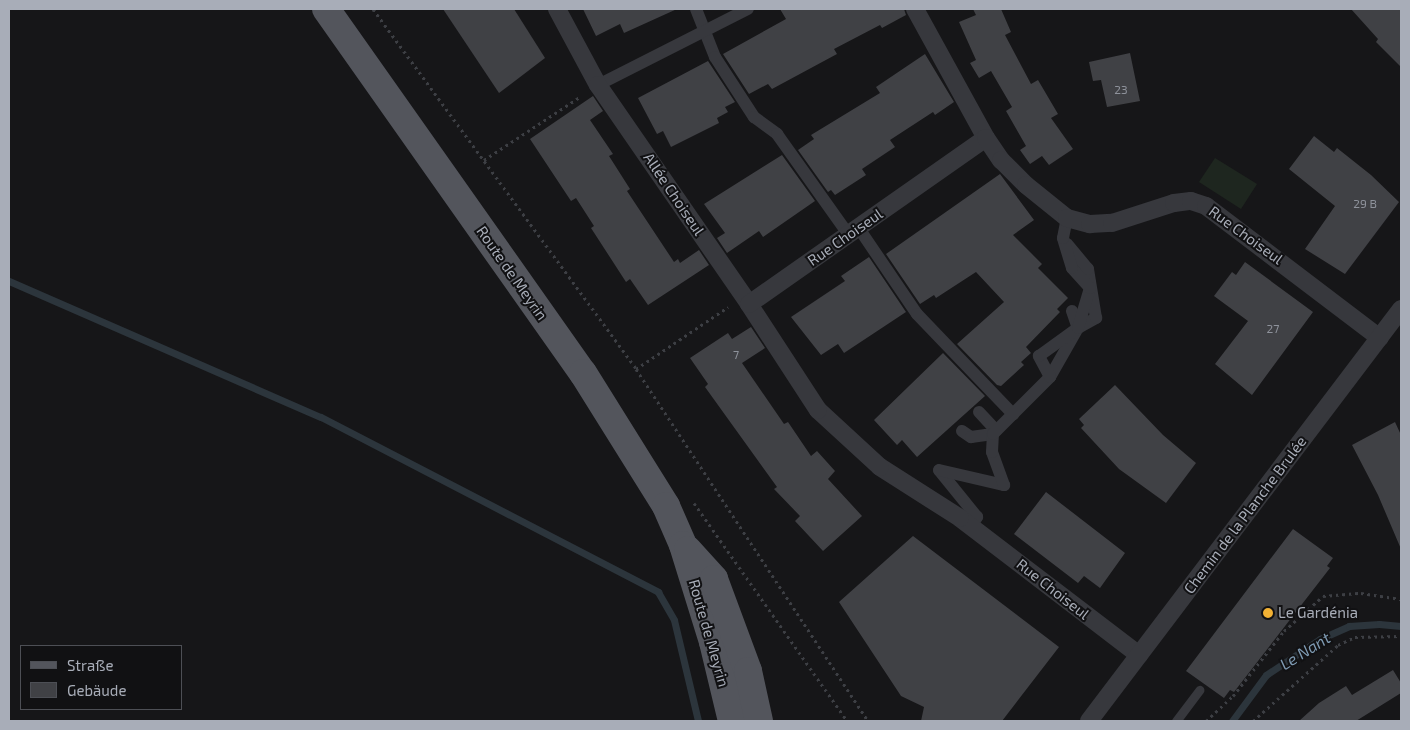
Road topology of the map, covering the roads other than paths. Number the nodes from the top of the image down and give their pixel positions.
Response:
1 (326, 9) edge
2 (557, 9) edge
3 (696, 9) edge
4 (748, 9) edge
5 (915, 9) edge
6 (707, 30) junction
7 (598, 85) junction
8 (986, 138) junction
9 (1068, 218) junction
10 (853, 231) junction
11 (746, 300) junction
12 (1401, 310) edge
13 (1072, 311) dead end
14 (1078, 328) junction
15 (1380, 338) junction
16 (1050, 377) junction
17 (979, 412) dead end
18 (1013, 414) junction
19 (994, 432) junction
20 (992, 452) junction
21 (971, 527) junction
22 (683, 545) junction
23 (1139, 655) junction
24 (1199, 690) dead end
25 (1093, 720) edge
26 (732, 721) edge
27 (759, 721) edge
28 (1176, 721) edge

1 - 22 main road, Route de Meyrin
2 - 7 street, Allée Choiseul
3 - 6 street
4 - 6 street
5 - 8 street
6 - 7 street
6 - 10 street
7 - 11 street, Allée Choiseul
8 - 9 street, Rue Choiseul
8 - 10 street, Rue Choiseul
9 - 14 street
9 - 15 street, Rue Choiseul
10 - 11 street, Rue Choiseul
10 - 18 street
11 - 21 street, Rue Choiseul
12 - 15 street, Chemin de la Planche Brulée
13 - 14 street
14 - 16 street
14 - 16 street
15 - 23 street, Chemin de la Planche Brulée
16 - 18 street
17 - 19 street
18 - 19 street
19 - 20 street
19 - 20 street
20 - 21 street
21 - 23 street, Rue Choiseul
22 - 26 main road, Route de Meyrin
22 - 27 main road, Route de Meyrin
23 - 25 street, Chemin de la Planche Brulée
24 - 28 lane

